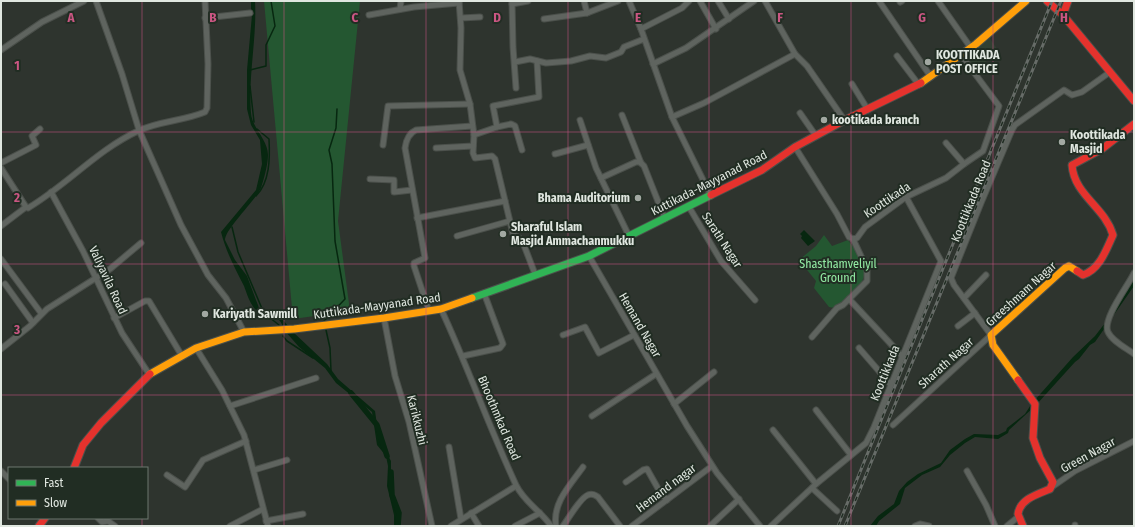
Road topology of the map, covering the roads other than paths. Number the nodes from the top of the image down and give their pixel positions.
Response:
1 (84, 1) edge
2 (96, 1) edge
3 (205, 1) edge
4 (400, 1) edge
5 (528, 1) edge
6 (584, 1) edge
7 (618, 1) edge
8 (628, 1) edge
9 (689, 1) edge
10 (700, 1) edge
11 (718, 1) edge
12 (754, 1) edge
13 (765, 1) edge
14 (880, 1) edge
15 (938, 1) edge
16 (1026, 1) edge
17 (1047, 1) edge
18 (1068, 1) edge
19 (459, 2) edge
20 (512, 2) edge
21 (400, 9) junction
22 (250, 13) dead end
23 (587, 13) junction
24 (369, 15) dead end
25 (1063, 15) junction
26 (480, 17) dead end
27 (205, 18) junction
28 (461, 18) junction
29 (544, 19) dead end
30 (729, 19) junction
31 (641, 29) junction
32 (716, 29) junction
33 (644, 39) junction
34 (971, 48) junction
35 (1, 50) edge
36 (795, 54) junction
37 (961, 55) junction
38 (897, 56) dead end
39 (537, 61) junction
40 (515, 62) junction
41 (653, 64) junction
42 (1110, 72) junction
43 (931, 77) junction
44 (852, 84) dead end
45 (919, 85) junction
46 (516, 88) dead end
47 (1134, 101) edge
48 (470, 104) junction
49 (868, 110) junction
50 (800, 113) dead end
51 (622, 115) dead end
52 (672, 117) junction
53 (580, 120) dead end
54 (845, 121) junction
55 (1134, 124) edge
56 (472, 126) junction
57 (497, 127) junction
58 (40, 129) dead end
59 (139, 130) junction
60 (474, 135) junction
61 (816, 136) junction
62 (946, 143) dead end
63 (383, 145) dead end
64 (588, 145) junction
65 (473, 146) junction
66 (795, 147) junction
67 (436, 148) dead end
68 (522, 150) dead end
69 (556, 154) dead end
70 (1, 163) edge
71 (641, 163) junction
72 (964, 164) junction
73 (2, 171) edge
74 (601, 178) junction
75 (370, 179) dead end
76 (412, 190) junction
77 (51, 192) junction
78 (711, 196) junction
79 (906, 197) junction
80 (505, 201) junction
81 (26, 207) junction
82 (689, 207) junction
83 (417, 218) junction
84 (664, 219) junction
85 (510, 221) junction
86 (1, 226) edge
87 (457, 236) dead end
88 (629, 236) junction
89 (853, 240) junction
90 (141, 242) dead end
91 (589, 256) junction
92 (1, 259) edge
93 (1134, 273) edge
94 (535, 274) junction
95 (986, 274) dead end
96 (96, 278) junction
97 (5, 284) dead end
98 (954, 285) joint
99 (484, 293) junction
100 (964, 298) junction
101 (849, 299) junction
102 (755, 300) dead end
103 (441, 309) junction
104 (428, 311) junction
105 (42, 313) junction
106 (975, 313) junction
107 (114, 318) junction
108 (384, 318) junction
109 (33, 323) junction
110 (958, 326) dead end
111 (244, 332) junction
112 (563, 335) dead end
113 (634, 335) junction
114 (991, 335) junction
115 (812, 337) dead end
116 (196, 348) junction
117 (859, 348) dead end
118 (1, 349) edge
119 (1134, 354) edge
120 (182, 356) junction
121 (463, 356) junction
122 (903, 357) junction
123 (714, 372) dead end
124 (149, 374) junction
125 (656, 374) junction
126 (316, 378) dead end
127 (891, 385) junction
128 (674, 404) junction
129 (230, 406) junction
130 (816, 410) dead end
131 (592, 416) dead end
132 (893, 425) dead end
133 (773, 430) dead end
134 (246, 441) junction
135 (1134, 441) edge
136 (449, 448) dead end
137 (850, 455) junction
138 (287, 460) dead end
139 (712, 466) junction
140 (74, 467) edge
141 (583, 467) dead end
142 (254, 470) junction
143 (1, 471) edge
144 (968, 471) dead end
145 (167, 475) dead end
146 (8, 479) edge
147 (626, 482) dead end
148 (516, 486) junction
149 (814, 486) junction
150 (1052, 487) junction
151 (739, 499) junction
152 (667, 500) junction
153 (263, 509) junction
154 (837, 511) dead end
155 (471, 513) junction
156 (540, 513) junction
157 (303, 514) dead end
158 (1018, 517) junction
159 (99, 519) edge
160 (462, 519) junction
161 (267, 524) edge
162 (115, 526) edge
163 (230, 526) edge
164 (432, 526) edge
165 (451, 526) edge
166 (479, 526) edge
167 (516, 526) edge
168 (551, 526) edge
169 (556, 526) edge
170 (563, 526) edge
171 (620, 526) edge
172 (632, 526) edge
173 (710, 526) edge
174 (760, 526) edge
175 (771, 526) edge
176 (915, 526) edge
177 (929, 526) edge
178 (995, 526) edge
179 (1007, 526) edge
180 (1024, 526) edge

1 - 35 street
2 - 59 street
3 - 27 street
4 - 21 street
5 - 20 street
6 - 23 street
7 - 23 street
8 - 31 street
9 - 31 street
10 - 32 street
11 - 30 street
12 - 30 street
13 - 36 street
14 - 43 street
15 - 34 street
16 - 34 main road, Kuttikada-Mayyanad Road
17 - 25 main road
18 - 25 main road
19 - 21 street
19 - 28 street
20 - 40 street
21 - 24 street
22 - 27 street
23 - 29 street
25 - 42 main road
26 - 28 street
27 - 59 street
28 - 48 street
30 - 32 street
31 - 33 street
32 - 41 street
33 - 39 street
33 - 41 street
34 - 37 main road, Kuttikada-Mayyanad Road
36 - 52 street
36 - 54 street
37 - 43 main road, Kuttikada-Mayyanad Road
37 - 72 street
38 - 45 street
39 - 40 street
39 - 57 street
40 - 46 street
41 - 52 street
42 - 47 main road
42 - 98 street, Koottikkada Road
43 - 45 main road, Kuttikada-Mayyanad Road
44 - 49 street
45 - 49 main road, Kuttikada-Mayyanad Road
48 - 56 street
48 - 63 street
49 - 54 main road, Kuttikada-Mayyanad Road
50 - 61 street
51 - 71 street
52 - 78 street
53 - 64 street
54 - 61 main road, Kuttikada-Mayyanad Road
55 - 114 main road, Greeshmam Nagar
56 - 60 street
56 - 76 street
57 - 60 street
57 - 68 street
58 - 70 street
59 - 77 street
59 - 111 street
60 - 65 street
61 - 66 main road, Kuttikada-Mayyanad Road
62 - 72 street
64 - 69 street
64 - 74 street
65 - 67 street
65 - 80 street
66 - 78 main road, Kuttikada-Mayyanad Road
66 - 89 street
71 - 74 street
71 - 84 street
72 - 79 street, Koottikada
73 - 81 street
74 - 88 street
75 - 76 street
76 - 83 street
77 - 81 street
77 - 96 street, Valiyavila Road
78 - 82 main road, Kuttikada-Mayyanad Road
79 - 89 street, Koottikada
79 - 122 street, Koottikkada
80 - 83 street
80 - 85 street
81 - 86 street
82 - 84 main road, Kuttikada-Mayyanad Road
82 - 102 street, Sarath Nagar
83 - 104 street
84 - 88 main road, Kuttikada-Mayyanad Road
85 - 87 street
85 - 94 street
88 - 91 main road, Kuttikada-Mayyanad Road
89 - 101 street
90 - 96 street
91 - 94 main road, Kuttikada-Mayyanad Road
91 - 113 street, Hemand Nagar
92 - 105 street
93 - 119 street
94 - 99 main road, Kuttikada-Mayyanad Road
95 - 100 street
96 - 105 street
96 - 107 street, Valiyavila Road
97 - 109 street
98 - 100 street, Sharath Nagar
99 - 103 main road, Kuttikada-Mayyanad Road
99 - 121 street
100 - 106 street, Sharath Nagar
101 - 115 street
101 - 122 street
103 - 104 main road, Kuttikada-Mayyanad Road
103 - 121 street, Bhoothmkad Road
104 - 108 main road, Kuttikada-Mayyanad Road
105 - 109 street
106 - 110 street, Sharath Nagar
106 - 114 street, Sharath Nagar
107 - 120 street
107 - 124 street, Valiyavila Road
108 - 111 main road, Kuttikada-Mayyanad Road
108 - 164 street, Karikkuzhi
109 - 118 street
111 - 116 main road, Kuttikada-Mayyanad Road
112 - 113 street
113 - 125 street, Hemand Nagar
114 - 132 street, Sharath Nagar
114 - 150 main road, Greeshmam Nagar
116 - 120 main road, Kuttikada-Mayyanad Road
116 - 129 street
117 - 127 street
120 - 124 main road, Kuttikada-Mayyanad Road
121 - 148 street, Bhoothmkad Road
122 - 127 street, Koottikkada
123 - 128 street
124 - 140 main road, Kuttikada-Mayyanad Road
125 - 128 street, Hemand Nagar
125 - 131 street
126 - 129 street
127 - 137 street, Koottikkada
128 - 139 street, Hemand Nagar
129 - 134 street
130 - 137 street
133 - 149 street
134 - 142 street
134 - 145 street
135 - 150 street, Green Nagar
136 - 160 street
137 - 149 street, Koottikkada
138 - 142 street
139 - 151 street, Hemand Nagar
139 - 152 street, Hemand nagar
141 - 169 street
142 - 153 street
143 - 146 street
144 - 178 street
147 - 152 street, Hemand Nagar
148 - 155 street
148 - 156 street, Bhoothmkad Road
149 - 154 street
149 - 175 street, Koottikkada
150 - 158 main road
151 - 173 street
151 - 174 street, Hemand Nagar
152 - 172 street, Hemand nagar
153 - 161 street
153 - 163 street
155 - 160 street
155 - 166 street
156 - 167 street
156 - 168 street, Bhoothmkad Road
157 - 161 street
158 - 179 street
158 - 180 main road
159 - 162 street
160 - 165 street
170 - 171 street
176 - 177 street

